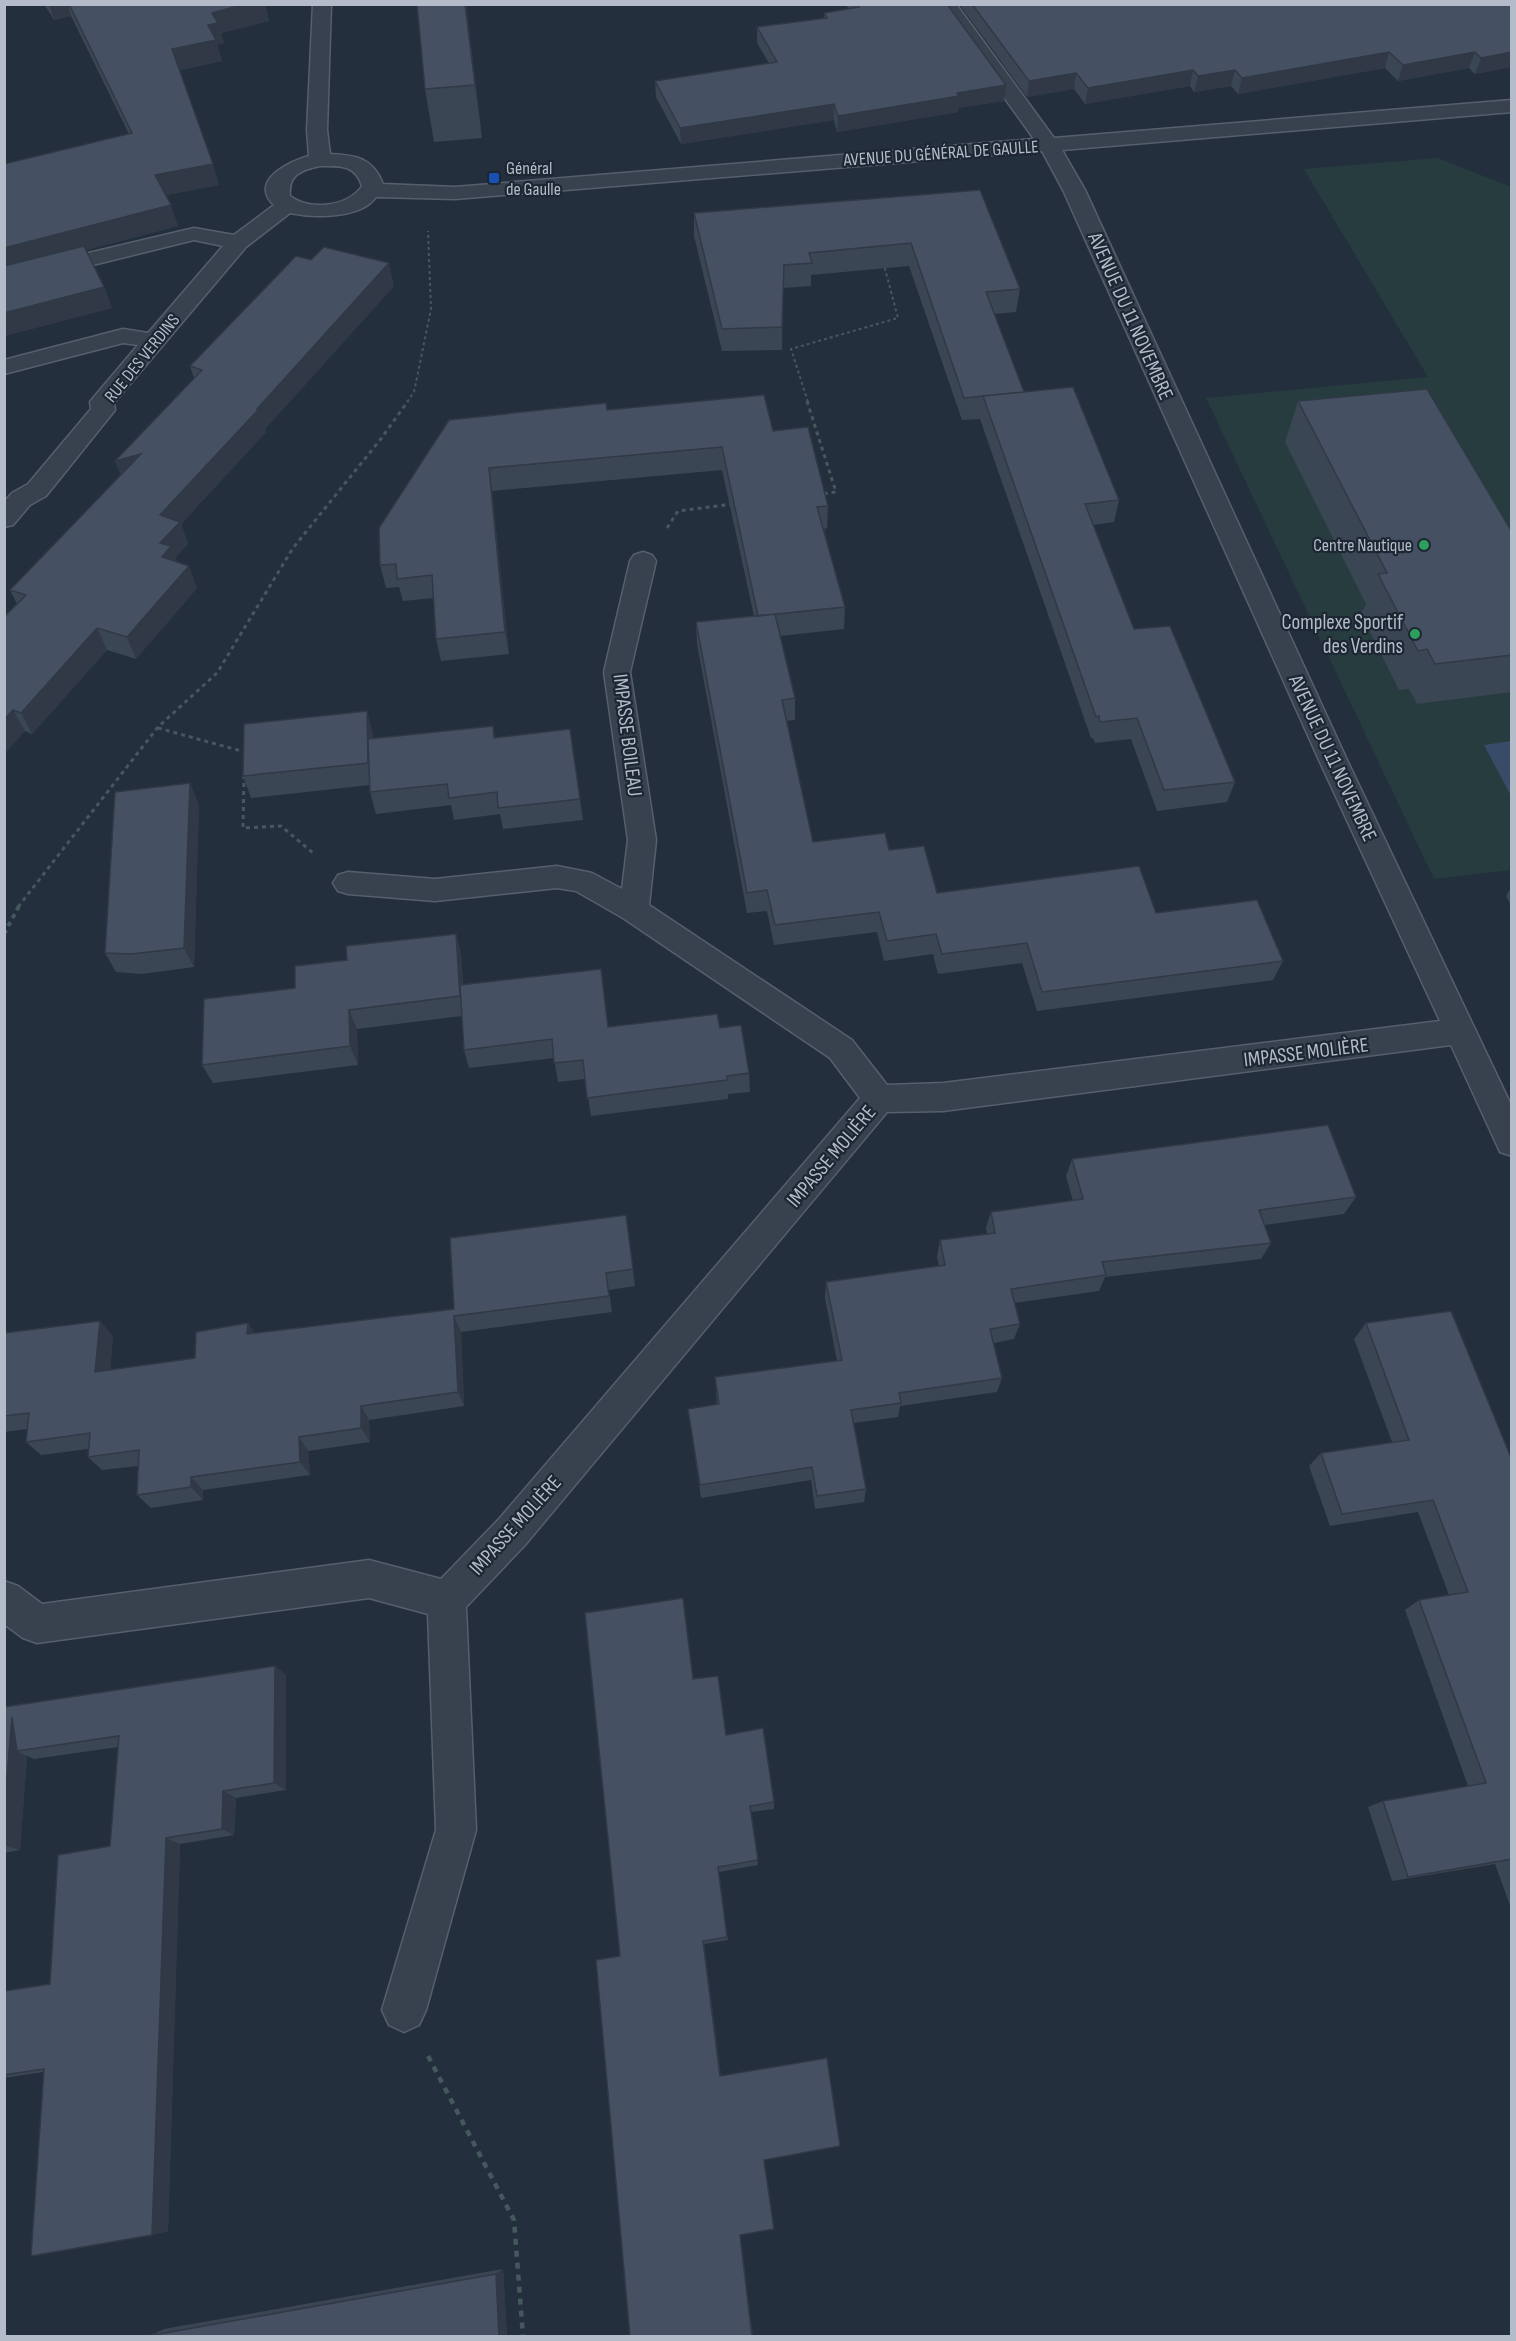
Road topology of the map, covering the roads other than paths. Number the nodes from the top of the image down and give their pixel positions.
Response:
1 (322, 4) edge
2 (946, 4) edge
3 (1512, 106) edge
4 (1049, 145) junction
5 (320, 160) junction
6 (370, 190) junction
7 (288, 205) junction
8 (238, 242) junction
9 (4, 280) edge
10 (153, 341) junction
11 (4, 367) edge
12 (4, 519) edge
13 (643, 561) road end
14 (348, 883) road end
15 (634, 910) junction
16 (1460, 1031) junction
17 (879, 1099) junction
18 (1512, 1142) edge
19 (4, 1600) edge
20 (447, 1600) junction
21 (404, 2010) road end

1 - 5 street
2 - 4 street, AVENUE DU 11 NOVEMBRE
3 - 4 street, AVENUE DU GÉNÉRAL DE GAULLE
4 - 6 street, AVENUE DU GÉNÉRAL DE GAULLE
4 - 16 street, AVENUE DU 11 NOVEMBRE
5 - 6 street
5 - 7 street
6 - 7 street
7 - 8 street, RUE DES VERDINS
8 - 9 street
8 - 10 street, RUE DES VERDINS
10 - 11 street
10 - 12 street, RUE DES VERDINS
13 - 15 street, IMPASSE BOILEAU
14 - 15 street
15 - 17 street
16 - 17 street, IMPASSE MOLIÈRE
16 - 18 street, AVENUE DU 11 NOVEMBRE
17 - 20 street, IMPASSE MOLIÈRE
19 - 20 street
20 - 21 street

